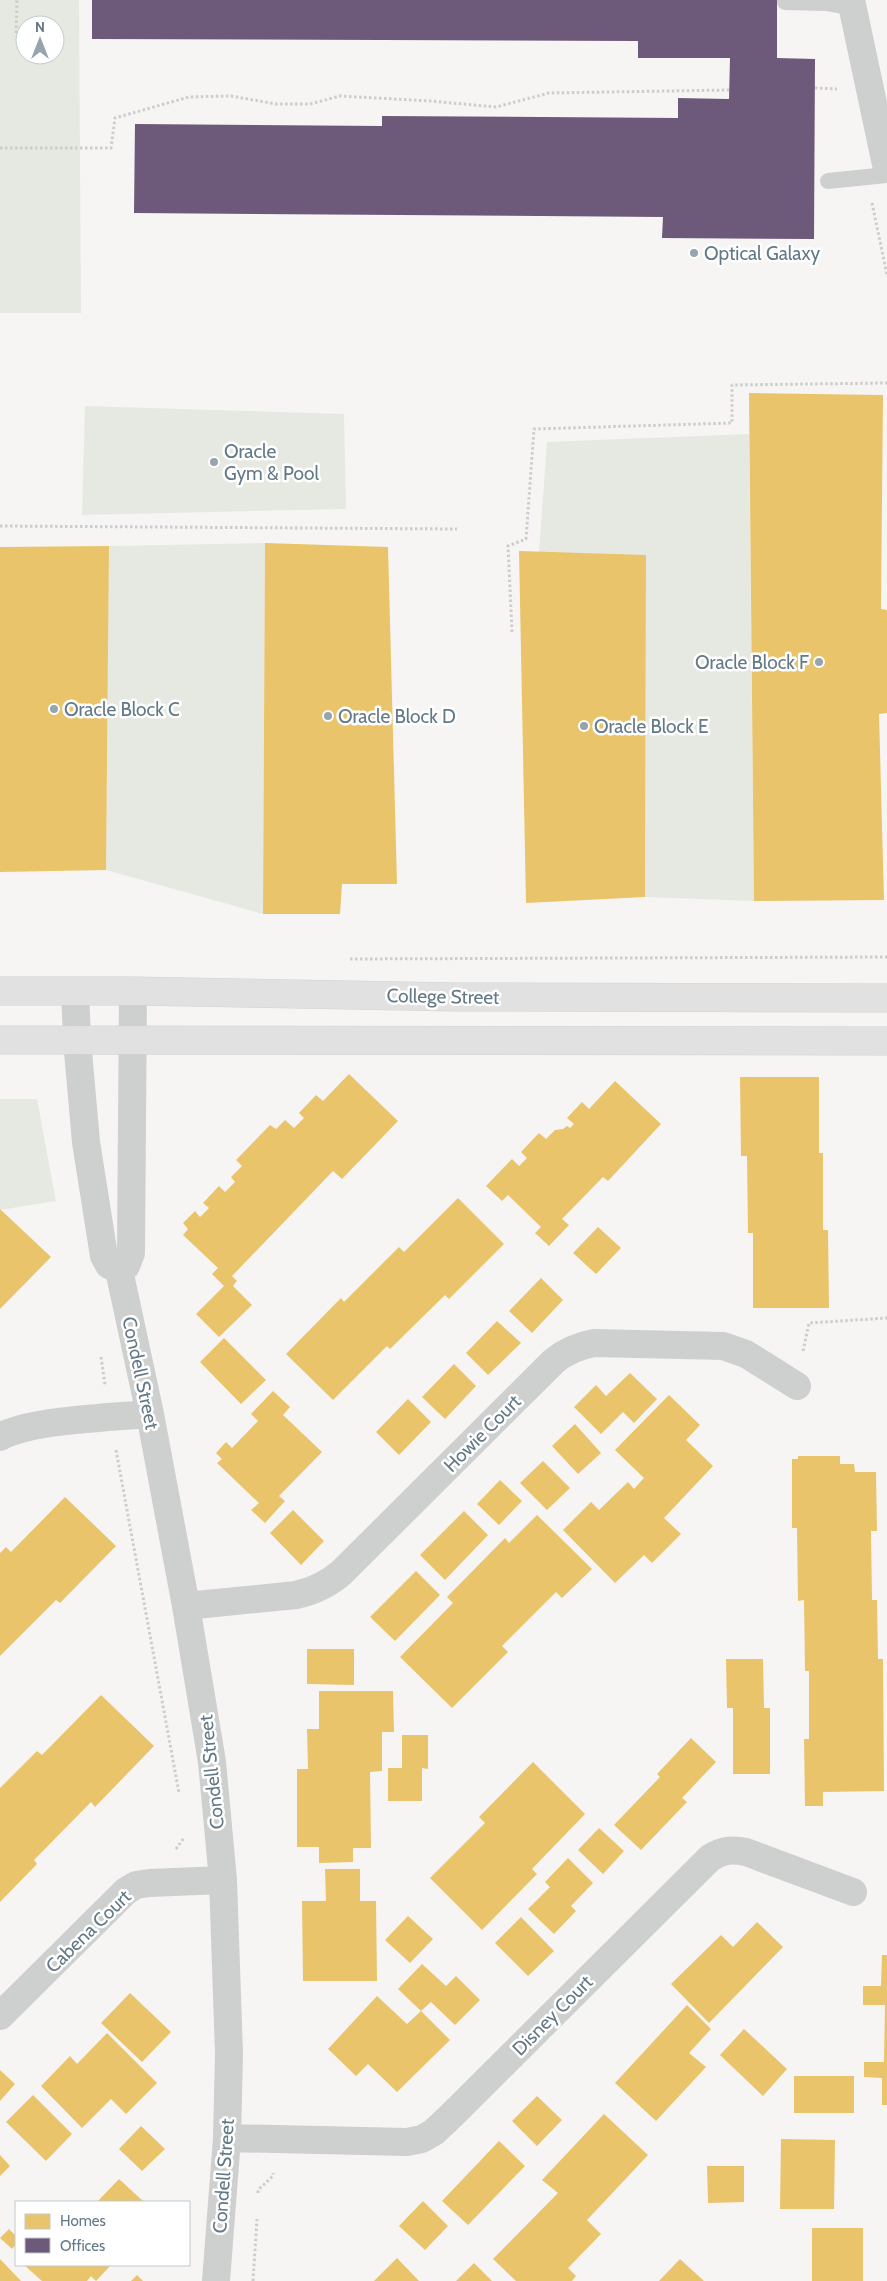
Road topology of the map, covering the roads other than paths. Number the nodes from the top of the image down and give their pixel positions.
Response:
1 (785, 2) dead end
2 (852, 4) edge
3 (887, 169) edge
4 (887, 175) edge
5 (828, 180) dead end
6 (75, 990) junction
7 (133, 990) junction
8 (0, 991) edge
9 (887, 998) edge
10 (0, 1040) edge
11 (77, 1040) junction
12 (132, 1040) junction
13 (887, 1041) edge
14 (119, 1270) junction
15 (797, 1386) dead end
16 (150, 1414) junction
17 (0, 1438) edge
18 (186, 1606) junction
19 (223, 1880) junction
20 (853, 1892) dead end
21 (0, 2016) edge
22 (227, 2138) junction
23 (216, 2281) edge

1 - 2 lane
2 - 3 street
4 - 5 lane
6 - 7 street, College Street
6 - 8 street, College Street
6 - 11 street, Condell Street
7 - 9 street, College Street
7 - 12 street
10 - 11 street
11 - 12 street
11 - 14 street, Condell Street
12 - 13 street
12 - 14 street
14 - 16 street, Condell Street
15 - 18 street, Howie Court
16 - 17 street
16 - 18 street, Condell Street
18 - 19 street, Condell Street
19 - 21 street, Cabena Court
19 - 22 street, Condell Street
20 - 22 street, Disney Court
22 - 23 street, Condell Street

